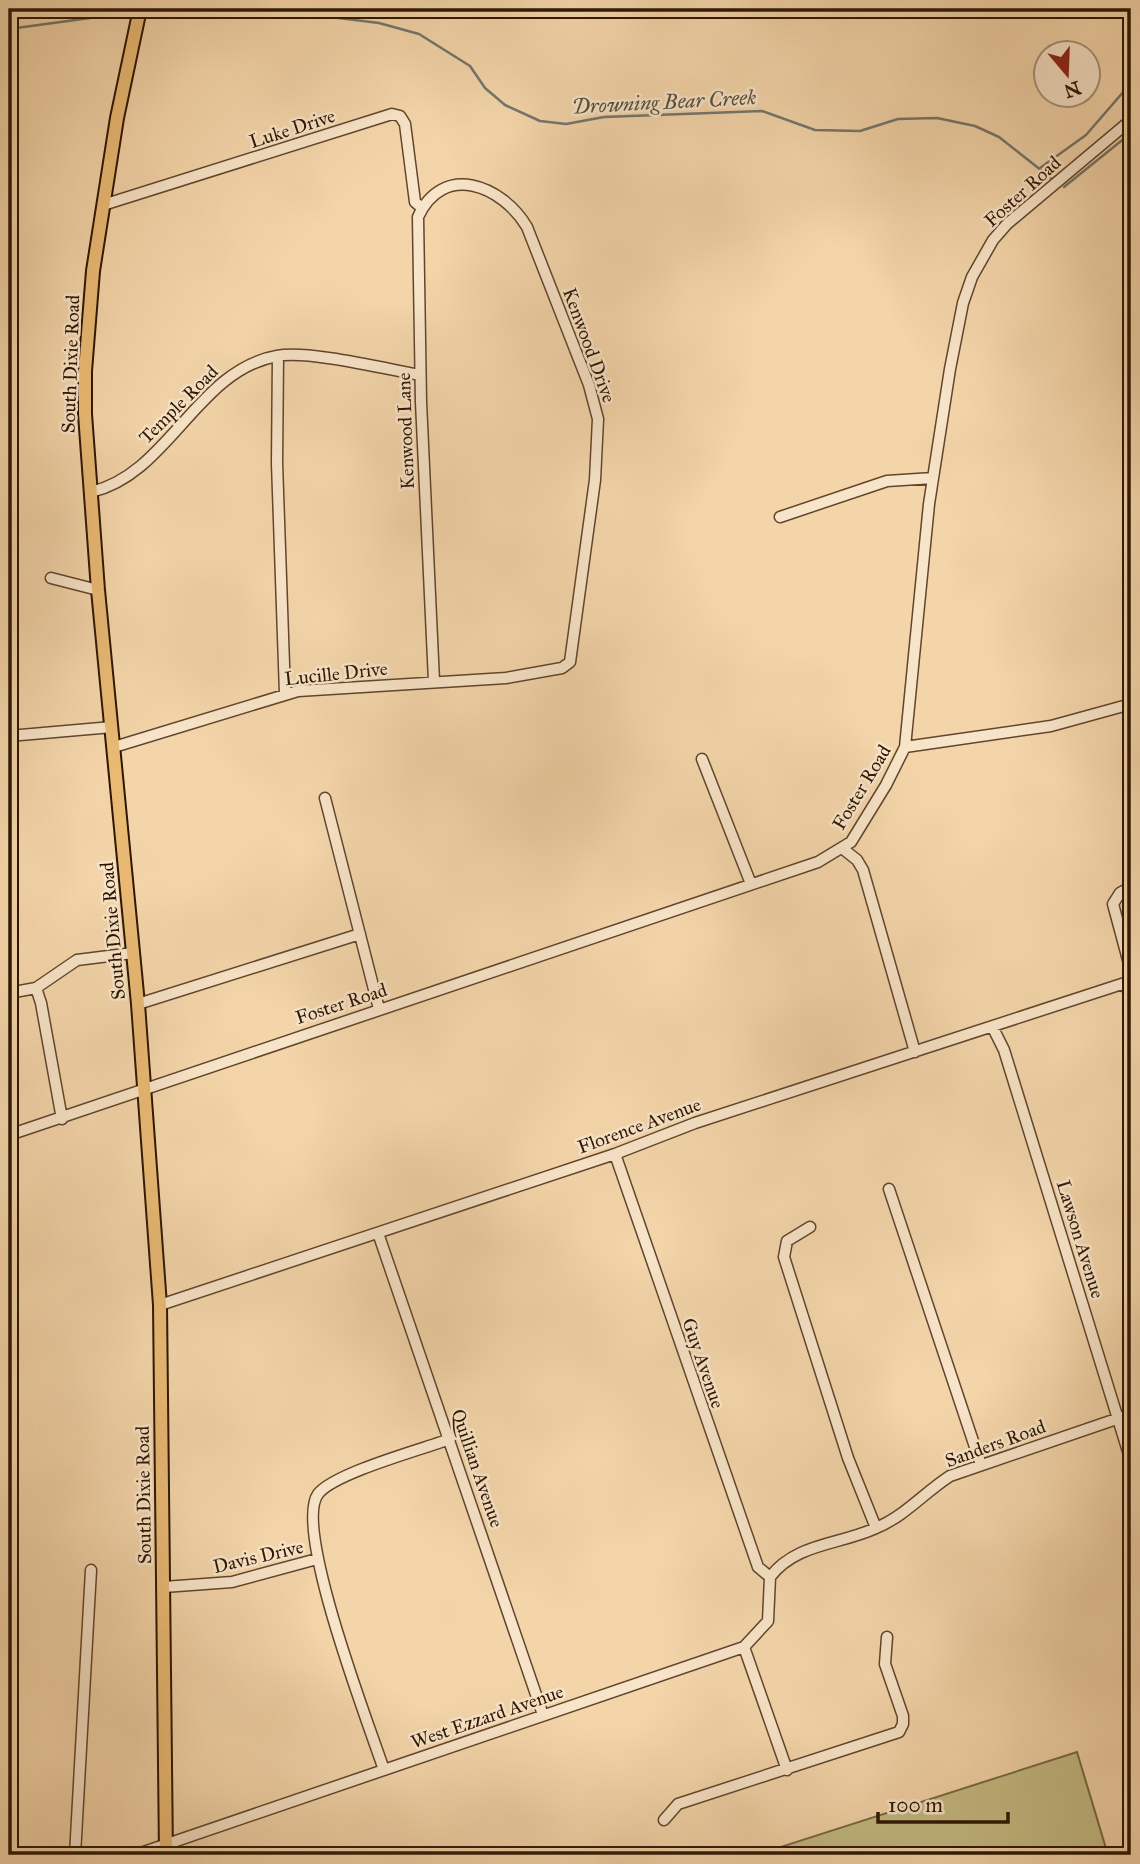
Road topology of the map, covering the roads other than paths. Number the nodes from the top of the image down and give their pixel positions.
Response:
1 (140, 9) edge
2 (1131, 120) edge
3 (103, 205) junction
4 (422, 208) junction
5 (278, 355) junction
6 (420, 375) junction
7 (933, 478) junction
8 (91, 492) junction
9 (780, 517) dead end
10 (51, 578) dead end
11 (98, 590) junction
12 (567, 665) joint
13 (433, 681) junction
14 (285, 694) junction
15 (1131, 704) edge
16 (112, 727) junction
17 (9, 736) edge
18 (114, 747) junction
19 (905, 747) junction
20 (702, 759) dead end
21 (325, 798) dead end
22 (842, 848) junction
23 (751, 884) junction
24 (1131, 887) edge
25 (360, 934) junction
26 (133, 953) junction
27 (1131, 971) edge
28 (1129, 982) edge
29 (36, 988) junction
30 (9, 993) edge
31 (1131, 1002) edge
32 (138, 1004) junction
33 (379, 1009) junction
34 (993, 1028) junction
35 (915, 1052) junction
36 (145, 1086) junction
37 (62, 1119) junction
38 (9, 1135) edge
39 (615, 1154) junction
40 (889, 1189) dead end
41 (810, 1227) dead end
42 (378, 1233) junction
43 (160, 1305) junction
44 (1131, 1414) edge
45 (1119, 1418) junction
46 (450, 1438) junction
47 (1131, 1461) edge
48 (981, 1465) junction
49 (876, 1528) junction
50 (317, 1559) junction
51 (91, 1570) dead end
52 (770, 1577) junction
53 (164, 1587) junction
54 (887, 1637) dead end
55 (744, 1647) junction
56 (543, 1715) junction
57 (384, 1770) junction
58 (787, 1770) junction
59 (664, 1820) dead end
60 (166, 1850) edge
61 (75, 1855) edge
62 (135, 1855) edge

1 - 3 main road, South Dixie Road
2 - 7 street, Foster Road
3 - 4 street, Luke Drive
3 - 8 main road, South Dixie Road
4 - 6 street, Kenwood Lane
4 - 12 street, Kenwood Drive
5 - 6 street, Temple Road
5 - 8 street, Temple Road
5 - 14 street
6 - 13 street, Kenwood Lane
7 - 9 street
7 - 19 street, Foster Road
8 - 11 main road, South Dixie Road
10 - 11 street
11 - 16 main road, South Dixie Road
12 - 13 street, Lucille Drive
13 - 14 street, Lucille Drive
14 - 18 street, Lucille Drive
15 - 19 street
16 - 17 street
16 - 18 main road, South Dixie Road
18 - 26 main road, South Dixie Road
19 - 22 street, Foster Road
20 - 23 street
21 - 25 street
22 - 23 street, Foster Road
22 - 35 street
23 - 33 street, Foster Road
24 - 27 street
25 - 32 street
25 - 33 street
26 - 29 street
26 - 32 main road, South Dixie Road
28 - 31 street
28 - 34 street, Florence Avenue
29 - 30 street
29 - 37 street
32 - 36 main road, South Dixie Road
33 - 36 street, Foster Road
34 - 35 street, Florence Avenue
34 - 45 street, Lawson Avenue
35 - 39 street, Florence Avenue
36 - 37 street, Foster Road
36 - 43 main road, South Dixie Road
37 - 38 street, Foster Road
39 - 42 street, Florence Avenue
39 - 52 street, Guy Avenue
40 - 48 street
41 - 49 street
42 - 43 street, Florence Avenue
42 - 46 street, Quillian Avenue
43 - 53 main road, South Dixie Road
44 - 45 street, Sanders Road
45 - 47 street, Lawson Avenue
45 - 48 street, Sanders Road
46 - 50 street, Davis Drive
46 - 56 street, Quillian Avenue
48 - 49 street, Sanders Road
49 - 52 street, Sanders Road
50 - 53 street, Davis Drive
50 - 57 street
51 - 61 street
52 - 55 street, West Ezzard Avenue
53 - 60 main road, South Dixie Road
54 - 58 street
55 - 56 street, West Ezzard Avenue
55 - 58 street
56 - 57 street, West Ezzard Avenue
57 - 60 street, West Ezzard Avenue
58 - 59 street
60 - 62 street, West Ezzard Avenue

